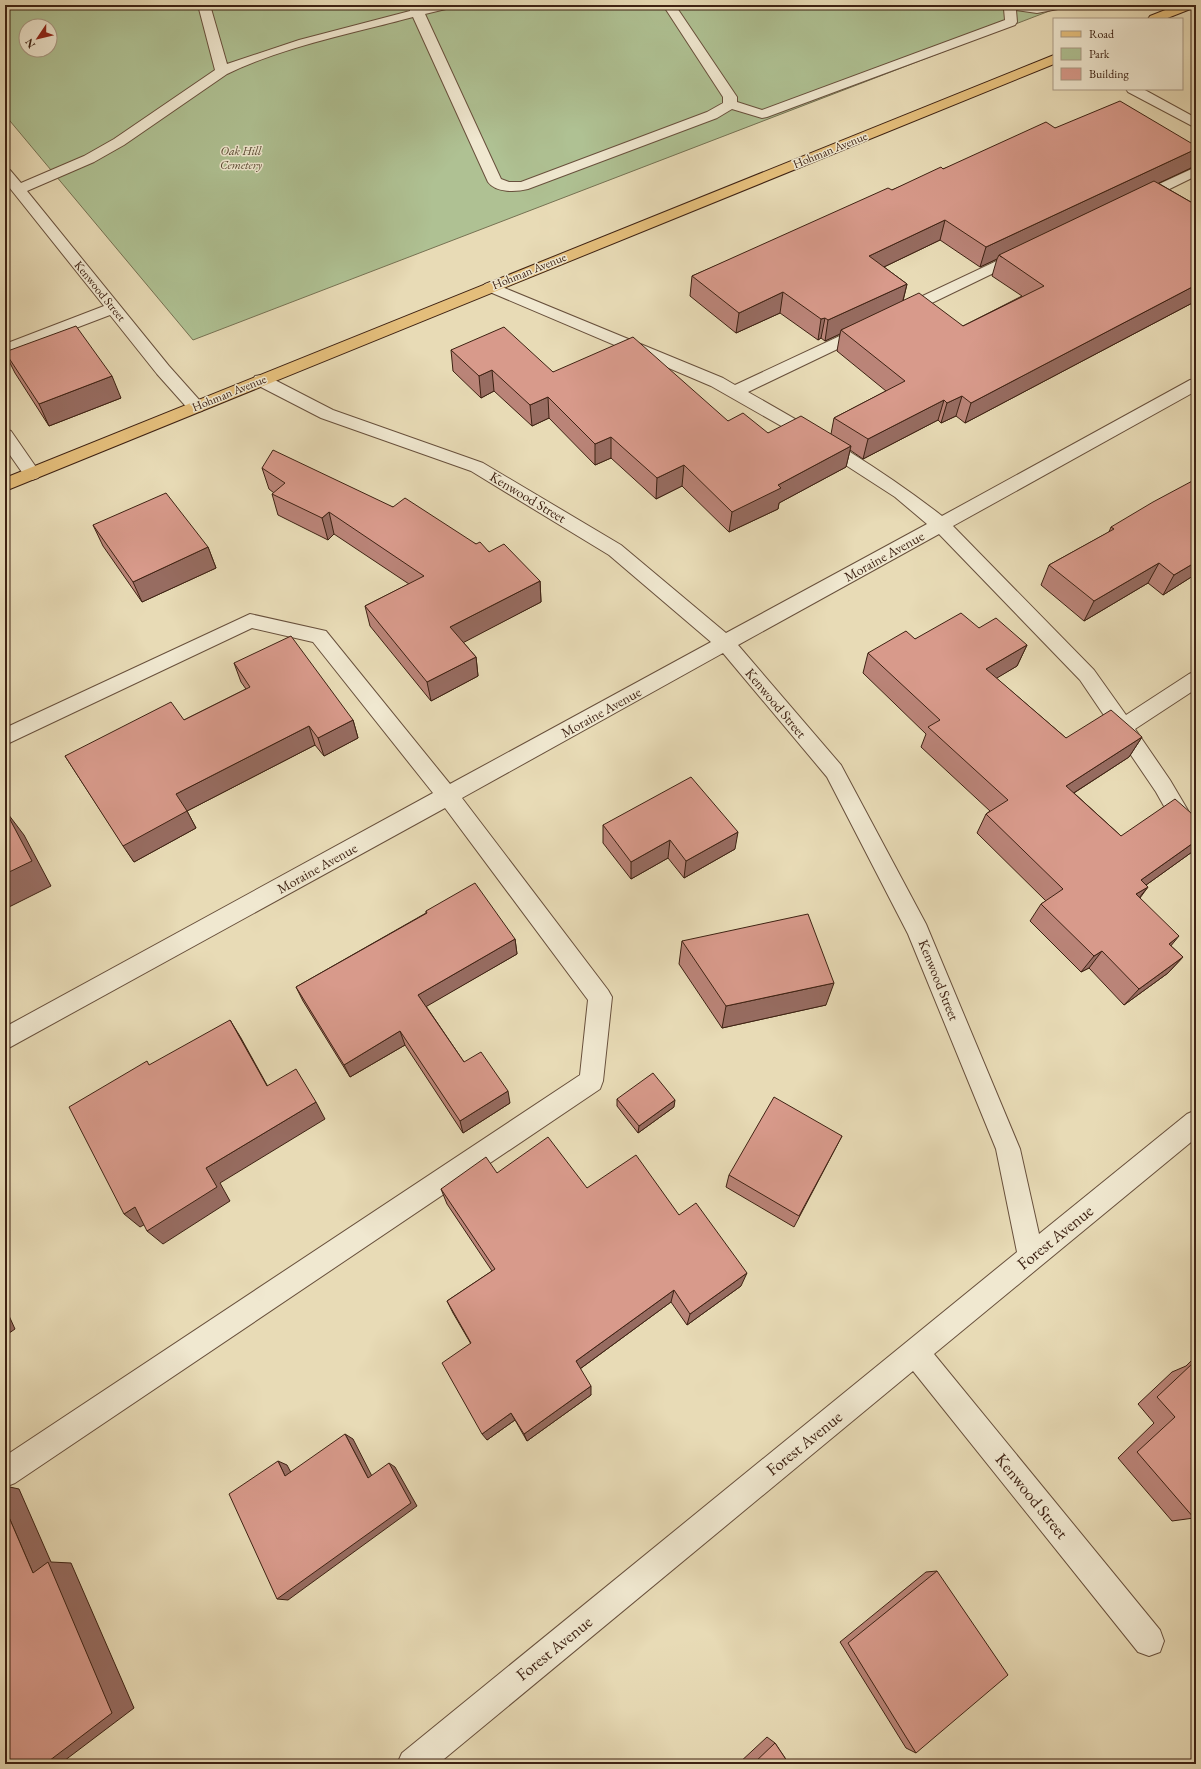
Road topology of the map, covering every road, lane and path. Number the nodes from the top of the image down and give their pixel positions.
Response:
1 (204, 5) edge
2 (446, 5) edge
3 (670, 5) edge
4 (1059, 5) edge
5 (1189, 5) edge
6 (1007, 6) edge
7 (415, 9) edge
8 (1156, 18) edge
9 (1053, 59) edge
10 (222, 71) junction
11 (1135, 90) edge
12 (730, 104) junction
13 (1196, 124) edge
14 (1196, 171) edge
15 (5, 173) edge
16 (18, 190) junction
17 (1124, 205) edge
18 (1038, 247) edge
19 (490, 287) junction
20 (114, 308) junction
21 (5, 350) edge
22 (261, 380) junction
23 (1196, 384) edge
24 (735, 392) junction
25 (196, 407) junction
26 (5, 435) edge
27 (32, 474) junction
28 (5, 485) edge
29 (941, 525) junction
30 (725, 643) junction
31 (1196, 679) edge
32 (1122, 728) junction
33 (5, 737) edge
34 (448, 796) junction
35 (1196, 843) edge
36 (5, 1039) edge
37 (1196, 1122) edge
38 (1032, 1257) junction
39 (915, 1352) junction
40 (5, 1473) edge
41 (1149, 1641) dead end
42 (413, 1764) edge

1 - 10 street
2 - 7 street
3 - 12 street
4 - 6 street
5 - 8 main road
6 - 12 street
7 - 10 street
7 - 12 street
9 - 19 main road, Hohman Avenue
10 - 16 street
11 - 13 street
14 - 17 street
15 - 16 street, Kenwood Street
16 - 20 street, Kenwood Street
18 - 24 street
19 - 22 main road, Hohman Avenue
19 - 24 street
20 - 21 street
20 - 25 street, Kenwood Street
22 - 25 main road, Hohman Avenue
22 - 30 street, Kenwood Street
23 - 29 street, Moraine Avenue
24 - 29 street
25 - 27 main road, Hohman Avenue
26 - 27 street
27 - 28 main road, Hohman Avenue
29 - 30 street, Moraine Avenue
29 - 32 street
30 - 34 street, Moraine Avenue
30 - 38 street, Kenwood Street
31 - 32 street
32 - 35 street
33 - 34 street
34 - 36 street, Moraine Avenue
34 - 40 street
37 - 38 street, Forest Avenue
38 - 39 street, Forest Avenue
39 - 41 street, Kenwood Street
39 - 42 street, Forest Avenue

